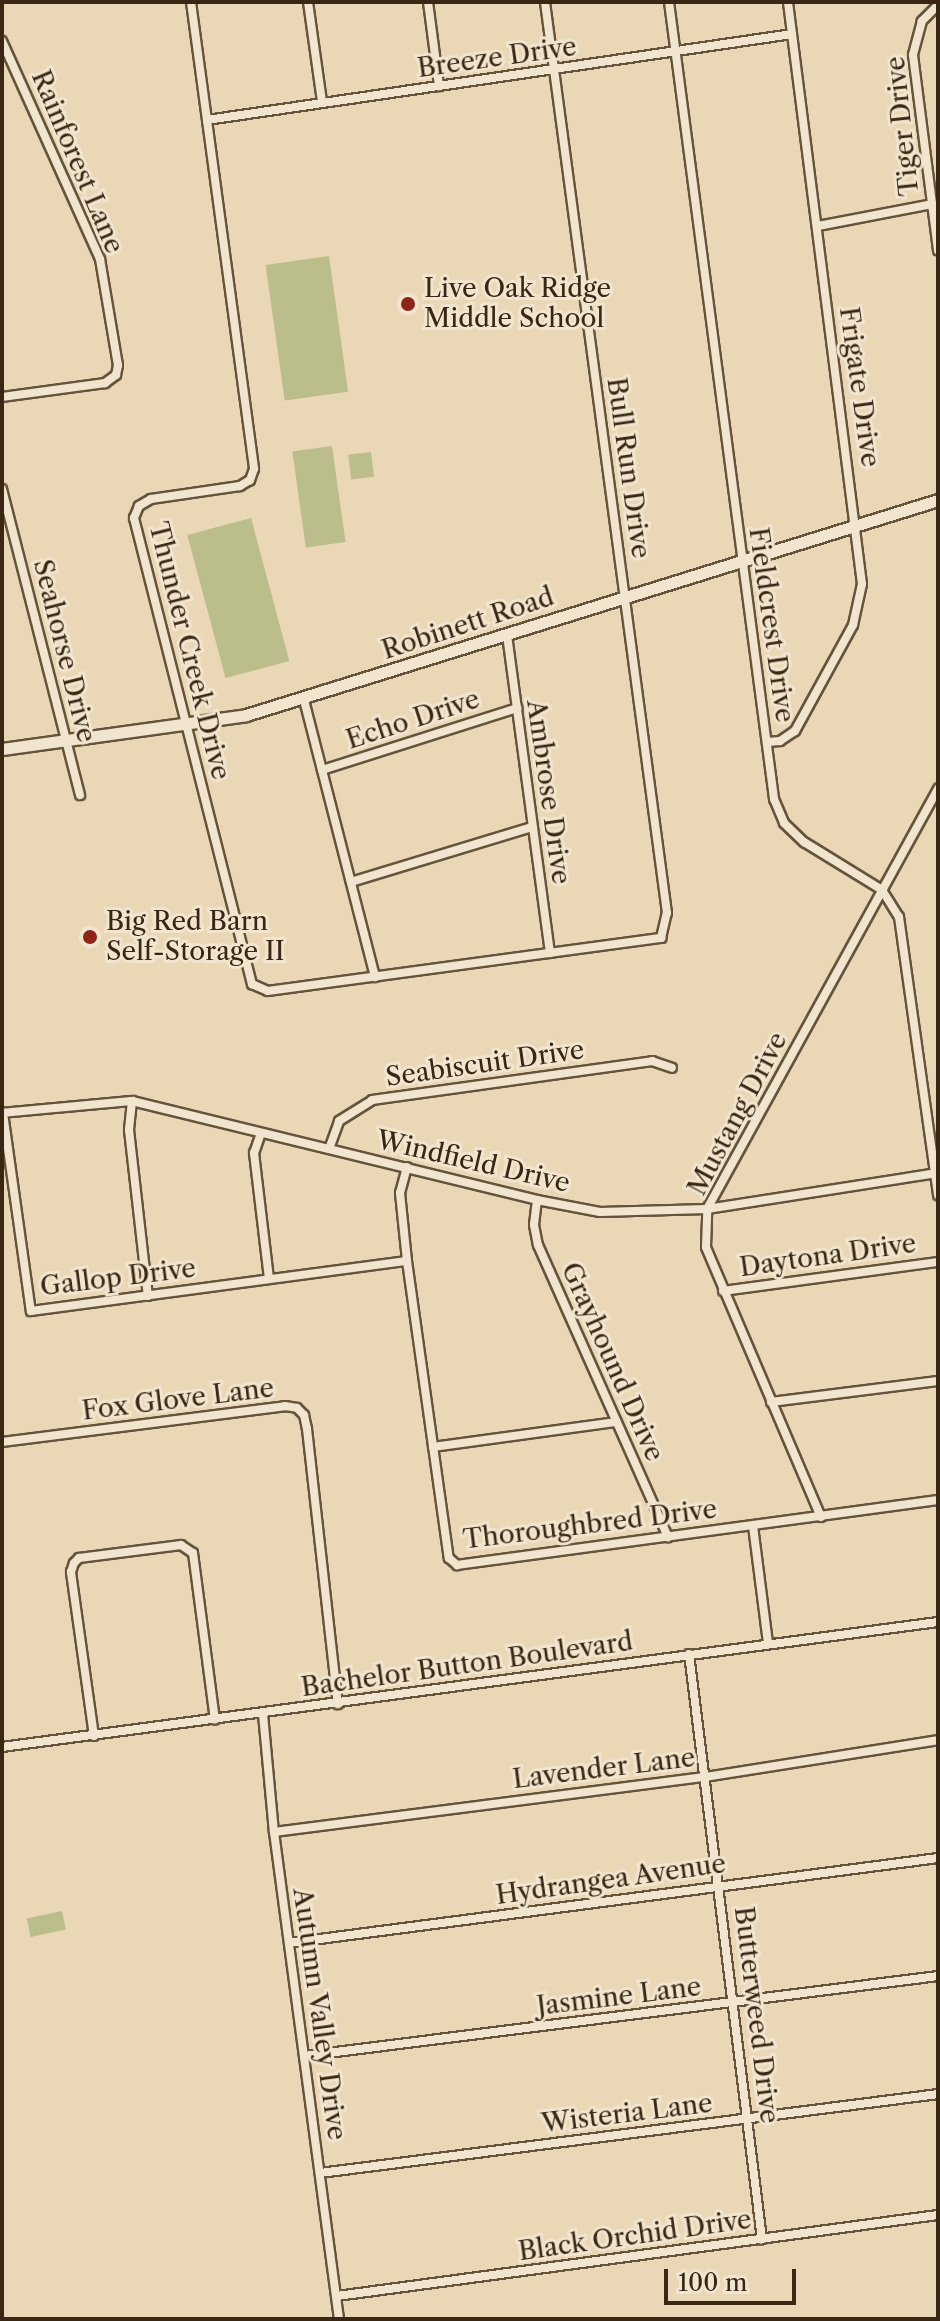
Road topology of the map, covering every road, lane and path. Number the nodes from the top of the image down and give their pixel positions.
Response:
1 (191, 2) edge
2 (308, 2) edge
3 (428, 2) edge
4 (545, 2) edge
5 (669, 2) edge
6 (788, 2) edge
7 (938, 5) edge
8 (792, 34) junction
9 (2, 41) edge
10 (676, 52) junction
11 (555, 69) junction
12 (439, 86) junction
13 (322, 102) junction
14 (207, 120) junction
15 (932, 204) junction
16 (818, 226) junction
17 (938, 250) edge
18 (2, 397) edge
19 (2, 489) edge
20 (938, 500) edge
21 (6, 519) edge
22 (857, 525) junction
23 (742, 560) junction
24 (624, 596) junction
25 (507, 635) junction
26 (304, 700) junction
27 (517, 708) junction
28 (185, 725) junction
29 (66, 741) junction
30 (767, 742) junction
31 (2, 749) edge
32 (322, 770) junction
33 (938, 788) edge
34 (80, 795) dead end
35 (532, 827) junction
36 (351, 882) junction
37 (882, 890) junction
38 (661, 938) joint
39 (550, 953) junction
40 (375, 977) junction
41 (672, 1068) dead end
42 (132, 1101) junction
43 (2, 1113) edge
44 (261, 1133) junction
45 (329, 1149) junction
46 (407, 1167) junction
47 (936, 1173) edge
48 (938, 1195) edge
49 (537, 1200) junction
50 (707, 1209) junction
51 (407, 1261) junction
52 (938, 1262) edge
53 (269, 1279) junction
54 (723, 1291) junction
55 (148, 1296) junction
56 (938, 1381) edge
57 (771, 1402) junction
58 (616, 1422) junction
59 (2, 1442) edge
60 (433, 1447) junction
61 (938, 1500) edge
62 (821, 1517) junction
63 (753, 1526) junction
64 (668, 1537) junction
65 (938, 1622) edge
66 (768, 1643) junction
67 (689, 1654) junction
68 (338, 1704) junction
69 (263, 1714) junction
70 (215, 1720) junction
71 (94, 1736) junction
72 (938, 1740) edge
73 (2, 1747) edge
74 (705, 1777) junction
75 (274, 1832) junction
76 (938, 1858) edge
77 (719, 1886) junction
78 (289, 1943) junction
79 (938, 1976) edge
80 (734, 2002) junction
81 (304, 2056) junction
82 (938, 2094) edge
83 (749, 2118) junction
84 (320, 2173) junction
85 (938, 2215) edge
86 (762, 2239) junction
87 (337, 2296) junction
88 (339, 2319) edge

1 - 14 street, Thunder Creek Drive
2 - 13 street
3 - 12 street
4 - 11 street, Bull Run Drive
5 - 10 street, Fieldcrest Drive
6 - 8 street, Frigate Drive
7 - 15 street, Tiger Drive
8 - 10 street, Breeze Drive
8 - 16 street, Frigate Drive
9 - 18 street, Rainforest Lane
10 - 11 street, Breeze Drive
10 - 23 street, Fieldcrest Drive
11 - 12 street, Breeze Drive
11 - 24 street, Bull Run Drive
12 - 13 street, Breeze Drive
13 - 14 street, Breeze Drive
14 - 28 street, Thunder Creek Drive
15 - 16 street
15 - 17 street, Tiger Drive
16 - 22 street, Frigate Drive
19 - 21 street, Seahorse Drive
20 - 22 street, Robinett Road
21 - 29 street, Seahorse Drive
22 - 23 street, Robinett Road
22 - 30 street, Frigate Drive
23 - 24 street, Robinett Road
23 - 30 street, Fieldcrest Drive
24 - 25 street, Robinett Road
24 - 38 street, Bull Run Drive
25 - 26 street, Robinett Road
25 - 27 street, Ambrose Drive
26 - 28 street, Robinett Road
26 - 32 street
27 - 32 street, Echo Drive
27 - 35 street, Ambrose Drive
28 - 29 street, Robinett Road
28 - 40 street, Thunder Creek Drive
29 - 31 street, Robinett Road
29 - 34 street, Seahorse Drive
30 - 37 street, Fieldcrest Drive
32 - 36 street
33 - 37 street, Mustang Drive
35 - 36 street
35 - 39 street, Ambrose Drive
36 - 40 street
37 - 47 street, Fieldcrest Drive
37 - 50 street, Mustang Drive
38 - 39 street, Thunder Creek Drive
39 - 40 street, Thunder Creek Drive
41 - 45 street, Seabiscuit Drive
42 - 43 street, Windfield Drive
42 - 44 street, Windfield Drive
42 - 55 street
43 - 55 street, Gallop Drive
44 - 45 street, Windfield Drive
44 - 53 street
45 - 46 street, Windfield Drive
46 - 49 street, Windfield Drive
46 - 51 street, Thoroughbred Drive
47 - 48 street, Fieldcrest Drive
47 - 50 street, Windfield Drive
49 - 50 street, Windfield Drive
49 - 58 street, Grayhound Drive
50 - 54 street, Mustang Drive
51 - 53 street, Gallop Drive
51 - 60 street, Thoroughbred Drive
52 - 54 street, Daytona Drive
53 - 55 street, Gallop Drive
54 - 57 street, Mustang Drive
56 - 57 street
57 - 62 street, Mustang Drive
58 - 60 street
58 - 64 street, Grayhound Drive
59 - 68 street, Fox Glove Lane
60 - 64 street, Thoroughbred Drive
61 - 62 street, Thoroughbred Drive
62 - 63 street, Thoroughbred Drive
63 - 64 street, Thoroughbred Drive
63 - 66 street
65 - 66 street, Bachelor Button Boulevard
66 - 67 street, Bachelor Button Boulevard
67 - 68 street, Bachelor Button Boulevard
67 - 74 street, Butterweed Drive
68 - 69 street, Bachelor Button Boulevard
69 - 70 street, Bachelor Button Boulevard
69 - 75 street, Autumn Valley Drive
70 - 71 street, Bachelor Button Boulevard
70 - 71 street
71 - 73 street, Bachelor Button Boulevard
72 - 74 street, Lavender Lane
74 - 75 street, Lavender Lane
74 - 77 street, Butterweed Drive
75 - 78 street, Autumn Valley Drive
76 - 77 street, Hydrangea Avenue
77 - 78 street, Hydrangea Avenue
77 - 80 street, Butterweed Drive
78 - 81 street, Autumn Valley Drive
79 - 80 street, Jasmine Lane
80 - 81 street, Jasmine Lane
80 - 83 street, Butterweed Drive
81 - 84 street, Autumn Valley Drive
82 - 83 street, Wisteria Lane
83 - 84 street, Wisteria Lane
83 - 86 street, Butterweed Drive
84 - 87 street, Autumn Valley Drive
85 - 86 street, Black Orchid Drive
86 - 87 street, Black Orchid Drive
87 - 88 street, Autumn Valley Drive

